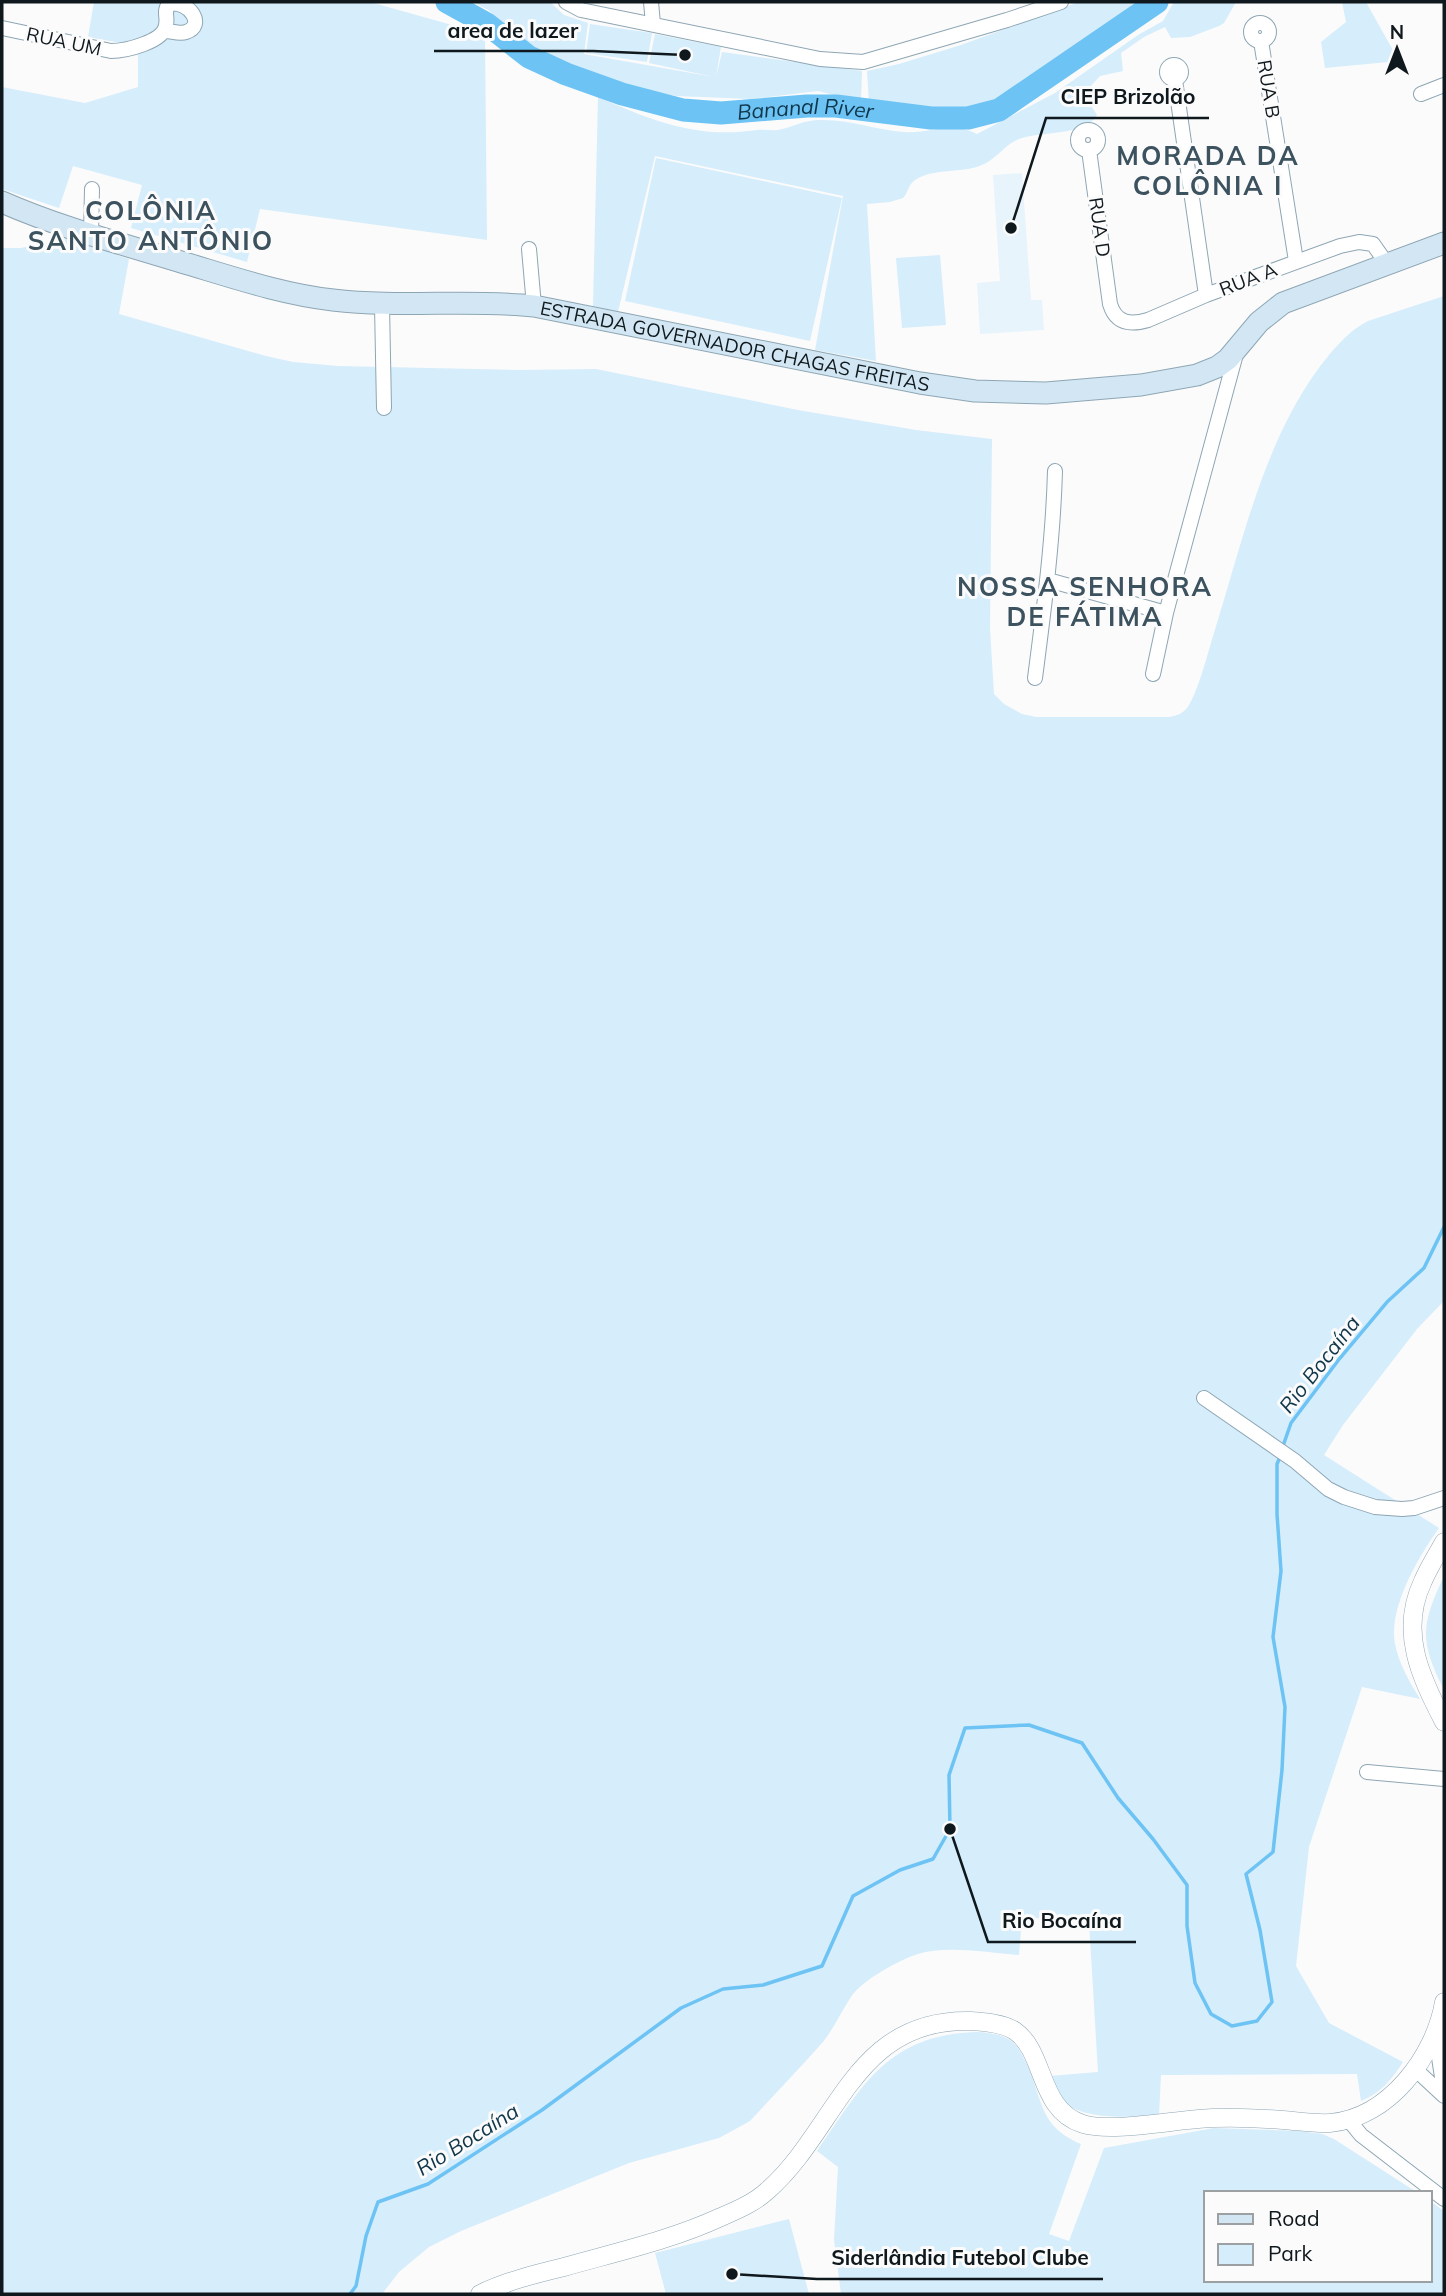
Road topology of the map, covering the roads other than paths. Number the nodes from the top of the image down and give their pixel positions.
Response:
1 (566, 2) edge
2 (651, 2) edge
3 (1061, 2) edge
4 (653, 24) junction
5 (2, 28) edge
6 (164, 31) dead end
7 (1261, 41) dead end
8 (1175, 80) dead end
9 (1444, 85) edge
10 (1421, 94) dead end
11 (1089, 150) dead end
12 (92, 189) dead end
13 (2, 202) edge
14 (91, 234) junction
15 (1444, 243) edge
16 (529, 249) dead end
17 (1296, 261) junction
18 (1387, 264) junction
19 (1206, 295) junction
20 (382, 304) junction
21 (1111, 304) joint
22 (534, 306) junction
23 (1239, 346) junction
24 (384, 408) dead end
25 (1055, 471) dead end
26 (1048, 580) junction
27 (1166, 613) junction
28 (1153, 674) dead end
29 (1035, 678) dead end
30 (1204, 1398) dead end
31 (1444, 1498) edge
32 (1444, 1542) edge
33 (1444, 1722) edge
34 (1367, 1772) dead end
35 (1444, 1779) edge
36 (1444, 2002) edge
37 (1441, 2020) junction
38 (1415, 2069) junction
39 (1444, 2090) edge
40 (1444, 2096) edge
41 (1348, 2119) junction
42 (1444, 2199) edge
43 (480, 2294) edge

1 - 4 street
2 - 4 street
3 - 4 street
5 - 6 street, RUA UM
7 - 17 street, RUA B
8 - 19 street
9 - 10 street
11 - 21 street, RUA D
12 - 14 street
13 - 14 main road, ESTRADA GOVERNADOR CHAGAS FREITAS
14 - 20 main road, ESTRADA GOVERNADOR CHAGAS FREITAS
15 - 18 main road, ESTRADA GOVERNADOR CHAGAS FREITAS
16 - 22 street
17 - 18 street, RUA A
17 - 19 street, RUA A
18 - 23 main road, ESTRADA GOVERNADOR CHAGAS FREITAS
19 - 21 street, RUA A
20 - 22 main road, ESTRADA GOVERNADOR CHAGAS FREITAS
20 - 24 street
22 - 23 main road, ESTRADA GOVERNADOR CHAGAS FREITAS
23 - 27 street
25 - 26 street
26 - 27 street
26 - 29 street
27 - 28 street
30 - 31 street
32 - 33 street
34 - 35 street
36 - 37 street
37 - 38 street
37 - 39 street
38 - 40 street
38 - 41 street
41 - 42 street
41 - 43 street

